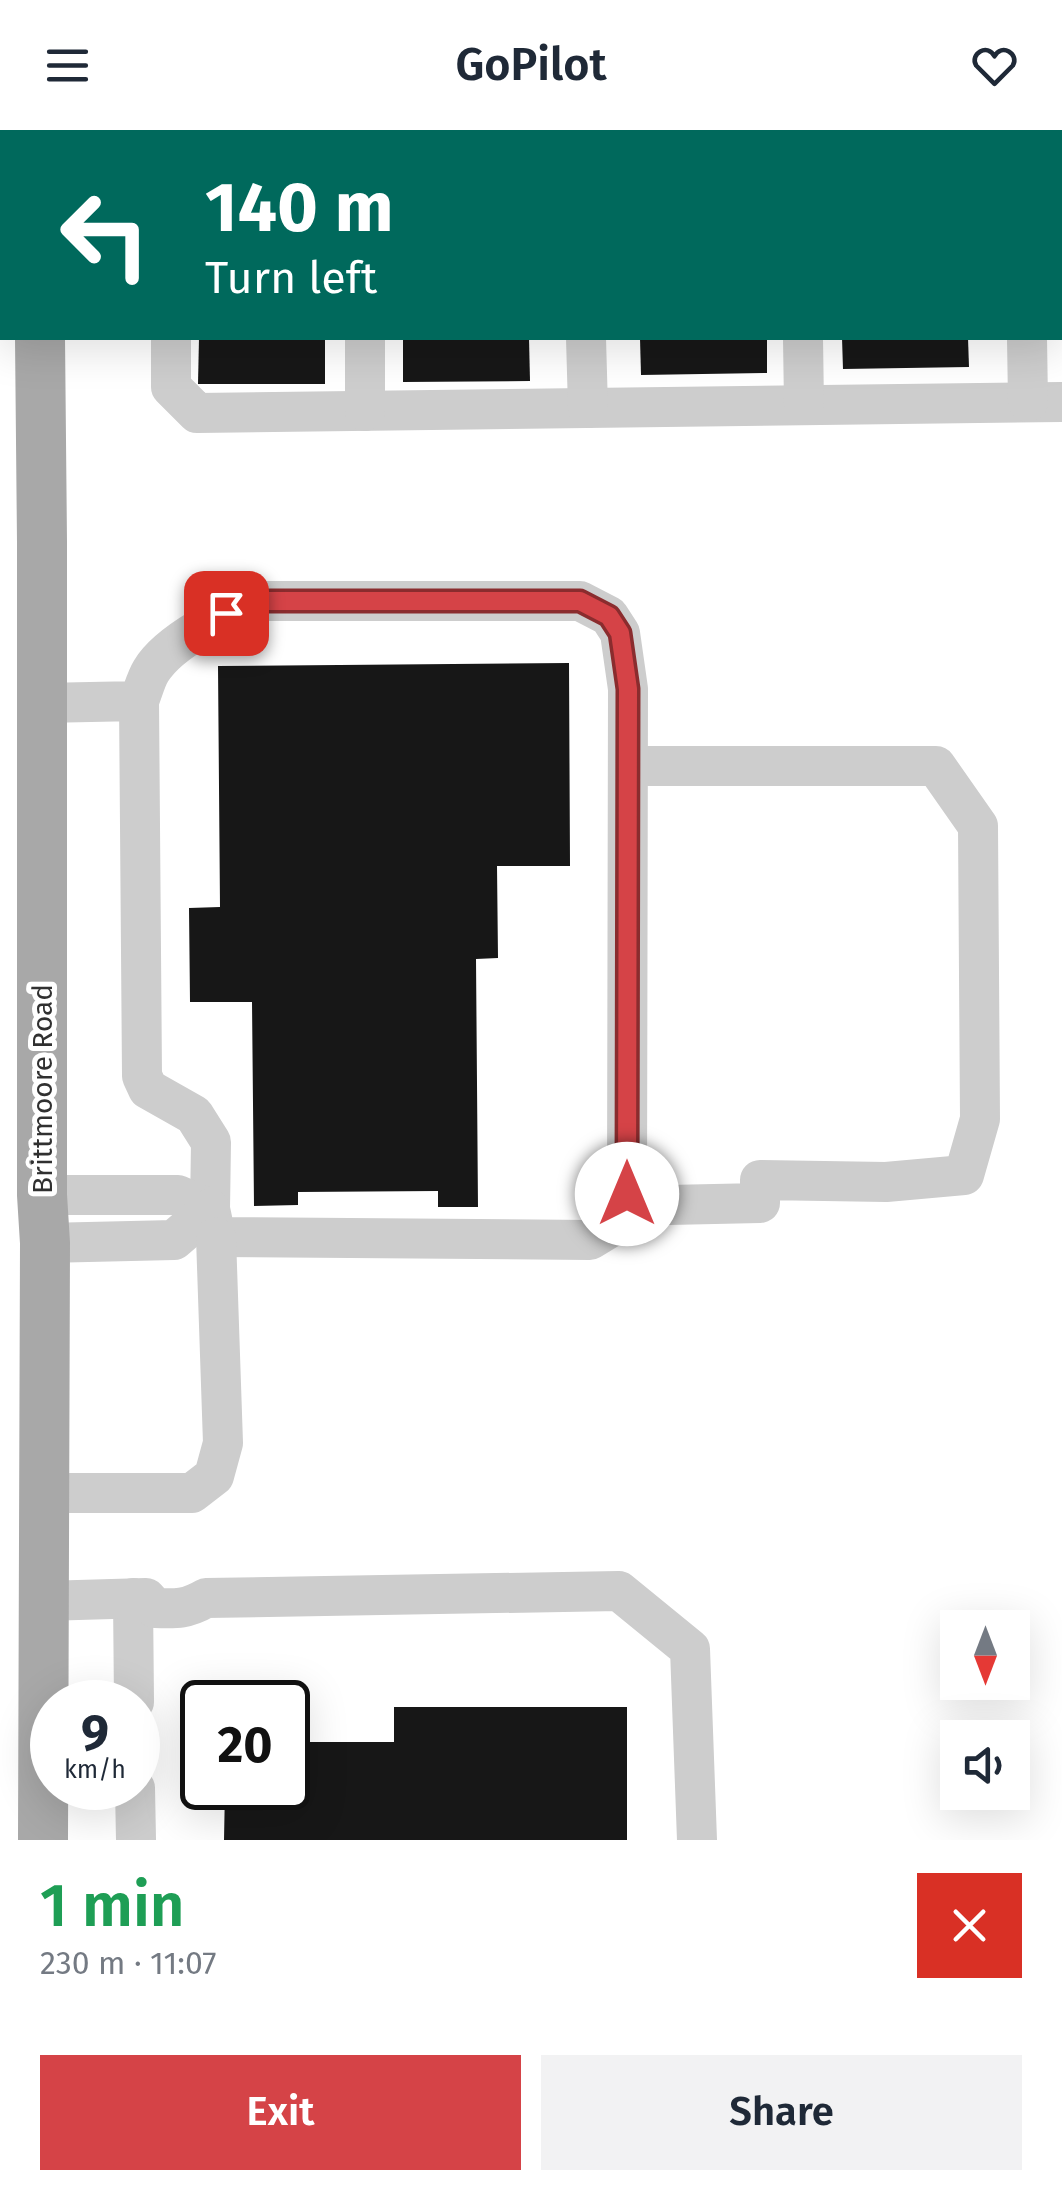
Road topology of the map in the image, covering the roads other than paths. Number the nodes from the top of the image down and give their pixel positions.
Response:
1 (40, 340) edge
2 (171, 340) edge
3 (365, 340) edge
4 (586, 340) edge
5 (803, 340) edge
6 (1028, 340) edge
7 (1045, 402) edge
8 (804, 405) junction
9 (588, 408) junction
10 (365, 411) junction
11 (139, 701) junction
12 (42, 703) junction
13 (628, 766) junction
14 (622, 1206) junction
15 (44, 1219) junction
16 (213, 1223) junction
17 (44, 1493) junction
18 (139, 1598) junction
19 (44, 1600) junction
20 (135, 1680) edge
21 (135, 1810) edge
22 (28, 1818) edge
23 (136, 1840) edge
24 (697, 1840) edge

1 - 12 main road, Brittmoore Road
2 - 10 lane
3 - 10 lane
4 - 9 lane
5 - 8 lane
6 - 7 lane
7 - 8 lane
8 - 9 lane
9 - 10 lane
11 - 12 lane
11 - 13 lane
11 - 16 lane
12 - 15 main road, Brittmoore Road
13 - 14 lane
13 - 14 lane
14 - 16 lane
15 - 16 lane
15 - 17 main road, Brittmoore Road
16 - 17 lane
17 - 19 main road, Brittmoore Road
18 - 19 lane
18 - 20 lane
18 - 24 lane
19 - 22 main road, Brittmoore Road
21 - 23 lane

